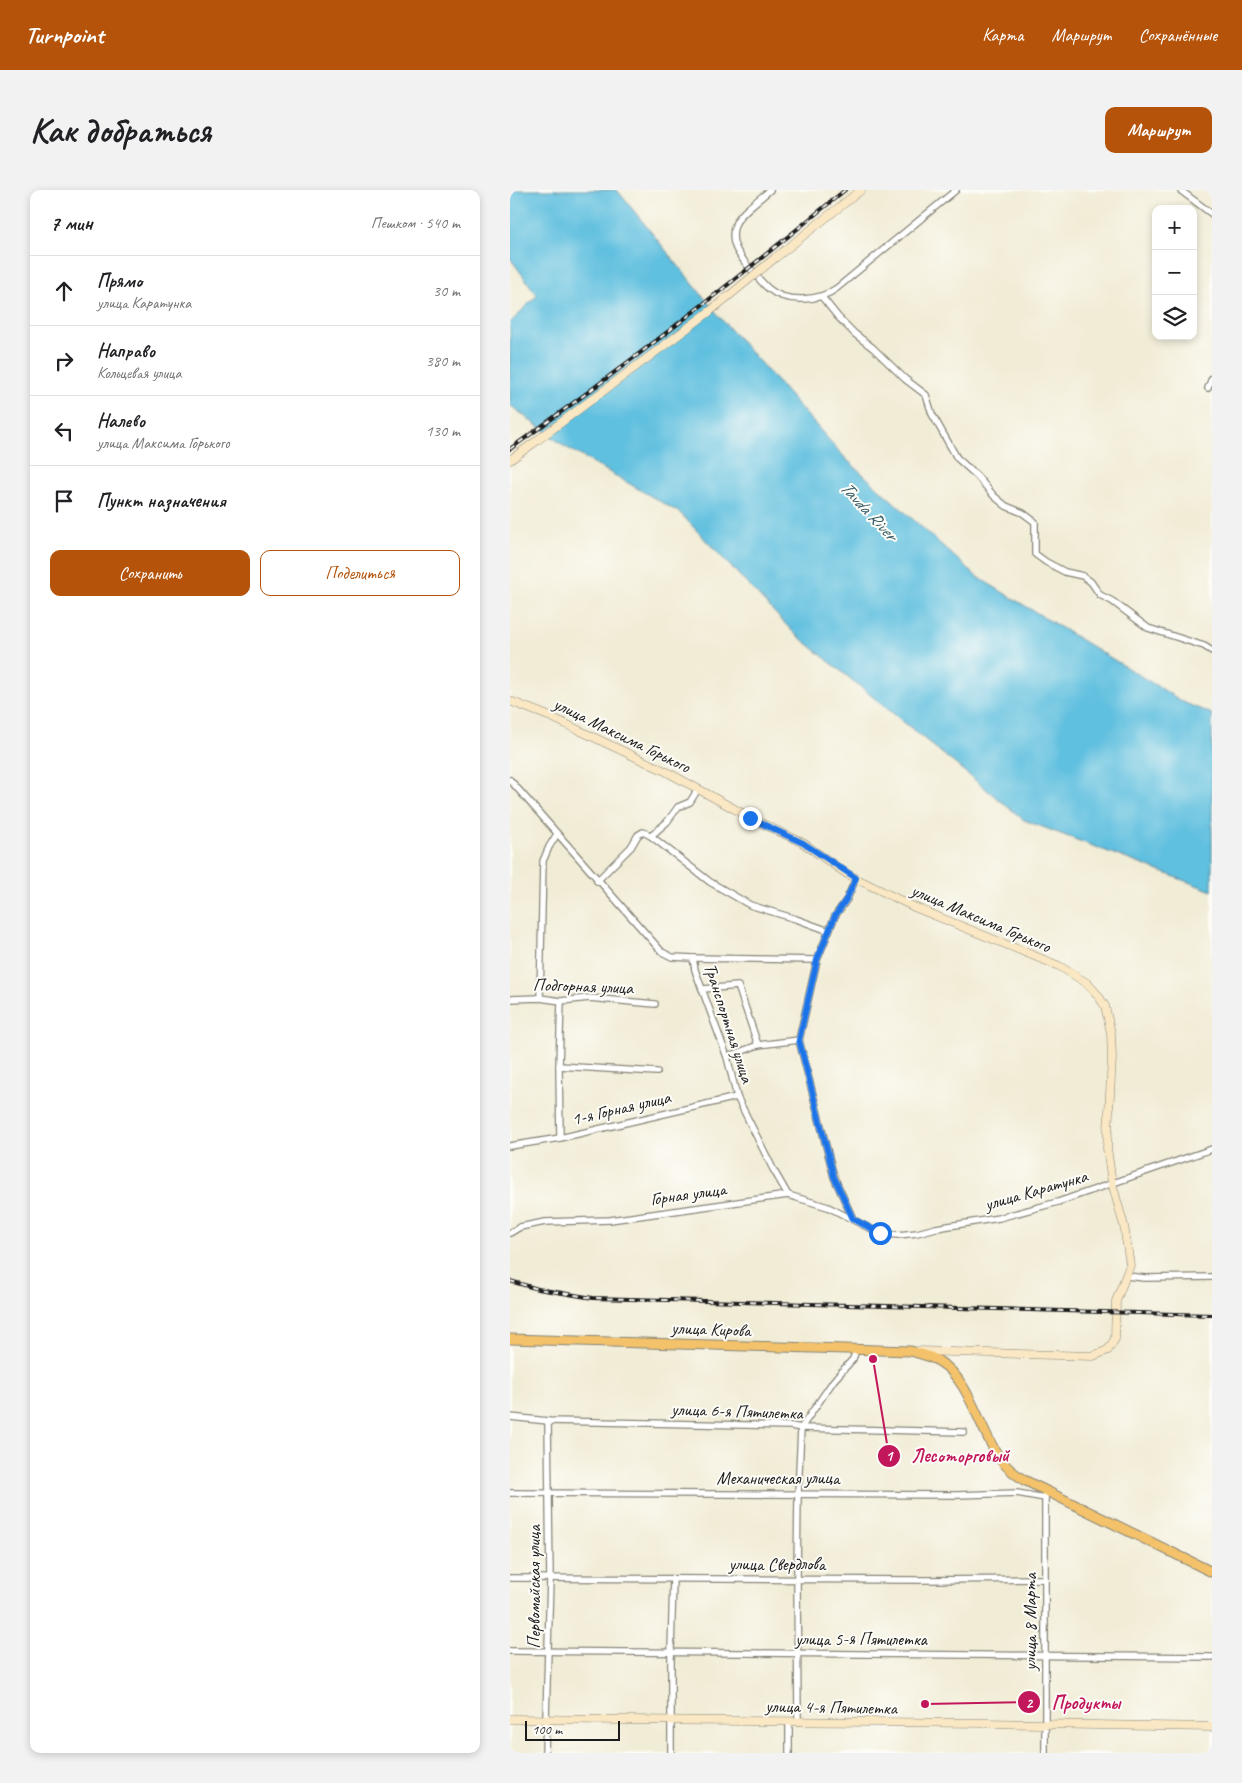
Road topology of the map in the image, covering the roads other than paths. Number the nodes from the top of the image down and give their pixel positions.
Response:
1 (770, 190) edge
2 (861, 190) edge
3 (956, 190) edge
4 (1180, 190) edge
5 (1212, 214) edge
6 (822, 297) junction
7 (1212, 378) edge
8 (1208, 388) dead end
9 (510, 460) edge
10 (1212, 651) edge
11 (510, 701) edge
12 (512, 783) edge
13 (698, 789) junction
14 (510, 793) edge
15 (557, 834) junction
16 (652, 836) junction
17 (856, 878) junction
18 (598, 881) junction
19 (829, 931) junction
20 (693, 958) junction
21 (817, 960) junction
22 (703, 988) junction
23 (540, 998) junction
24 (510, 1000) edge
25 (560, 1001) junction
26 (655, 1004) dead end
27 (799, 1040) junction
28 (758, 1045) junction
29 (727, 1057) junction
30 (559, 1066) junction
31 (657, 1072) dead end
32 (737, 1097) junction
33 (560, 1138) junction
34 (510, 1146) edge
35 (1212, 1149) edge
36 (1112, 1183) junction
37 (788, 1195) junction
38 (853, 1219) junction
39 (865, 1226) joint
40 (510, 1233) edge
41 (1127, 1276) junction
42 (1212, 1277) edge
43 (510, 1340) edge
44 (856, 1350) junction
45 (911, 1351) junction
46 (1093, 1356) joint
47 (510, 1417) edge
48 (548, 1421) junction
49 (801, 1428) junction
50 (964, 1432) dead end
51 (510, 1492) edge
52 (548, 1492) junction
53 (798, 1494) junction
54 (1045, 1494) junction
55 (1212, 1572) edge
56 (510, 1578) edge
57 (550, 1579) junction
58 (673, 1579) junction
59 (797, 1579) junction
60 (1045, 1579) junction
61 (510, 1651) edge
62 (549, 1651) junction
63 (671, 1652) junction
64 (796, 1653) junction
65 (1046, 1655) junction
66 (1212, 1657) edge
67 (510, 1719) edge
68 (546, 1719) junction
69 (672, 1720) junction
70 (794, 1722) junction
71 (1045, 1724) junction
72 (1212, 1727) edge
73 (545, 1753) edge
74 (672, 1753) edge
75 (789, 1753) edge
76 (1045, 1753) edge

1 - 6 street
2 - 9 street, bridge
3 - 6 street
4 - 5 street
6 - 10 street
7 - 8 street
11 - 13 street, улица Максима Горького
12 - 14 street
12 - 15 street, Транспортная улица
13 - 16 street
13 - 17 street, улица Максима Горького
15 - 18 street, Транспортная улица
15 - 23 street
16 - 18 street
16 - 19 street
17 - 19 street
17 - 36 street, улица Максима Горького
18 - 20 street, Транспортная улица
19 - 21 street
20 - 21 street
20 - 22 street, Транспортная улица
21 - 27 street
22 - 28 street
22 - 29 street, Транспортная улица
23 - 24 street, Подгорная улица
23 - 25 street, Подгорная улица
25 - 26 street, Подгорная улица
25 - 30 street
27 - 28 street
27 - 38 street
28 - 29 street
29 - 32 street, Транспортная улица
30 - 31 street
30 - 33 street
32 - 33 street, 1-я Горная улица
32 - 37 street, Транспортная улица
33 - 34 street, 1-я Горная улица
35 - 36 street, улица Каратунка
36 - 39 street, улица Каратунка
36 - 41 street, улица Максима Горького
37 - 38 street, Горная улица
37 - 40 street, Горная улица
38 - 39 street, Горная улица
41 - 42 street
41 - 46 street, улица Максима Горького
43 - 44 main road, улица Кирова
44 - 45 main road, улица Кирова
44 - 49 street
45 - 46 street, улица Кирова
45 - 54 main road, улица Кирова
47 - 48 street, улица 6-я Пятилетка
48 - 49 street, улица 6-я Пятилетка
48 - 52 street, Первомайская улица
49 - 50 street, улица 6-я Пятилетка
49 - 53 street
51 - 52 street, Механическая улица
52 - 53 street, Механическая улица
52 - 57 street, Первомайская улица
53 - 54 street, Механическая улица
53 - 59 street
54 - 55 main road, Механическая улица
54 - 60 street, улица 8 Марта
56 - 57 street, улица Свердлова
57 - 58 street, улица Свердлова
57 - 62 street, Первомайская улица
58 - 59 street, улица Свердлова
58 - 63 street
59 - 60 street, улица Свердлова
59 - 64 street
60 - 65 street, улица 8 Марта
61 - 62 street, улица 5-я Пятилетка
62 - 63 street, улица 5-я Пятилетка
62 - 68 street, Первомайская улица
63 - 64 street, улица 5-я Пятилетка
63 - 69 street
64 - 65 street, улица 5-я Пятилетка
64 - 70 street
65 - 66 street, улица 5-я Пятилетка
65 - 71 street, улица 8 Марта
67 - 68 street, улица 4-я Пятилетка
68 - 69 street, улица 4-я Пятилетка
68 - 73 street, Первомайская улица
69 - 70 street, улица 4-я Пятилетка
69 - 74 street
70 - 71 street, улица 4-я Пятилетка
70 - 75 street
71 - 72 street, улица 4-я Пятилетка
71 - 76 street, улица 8 Марта

